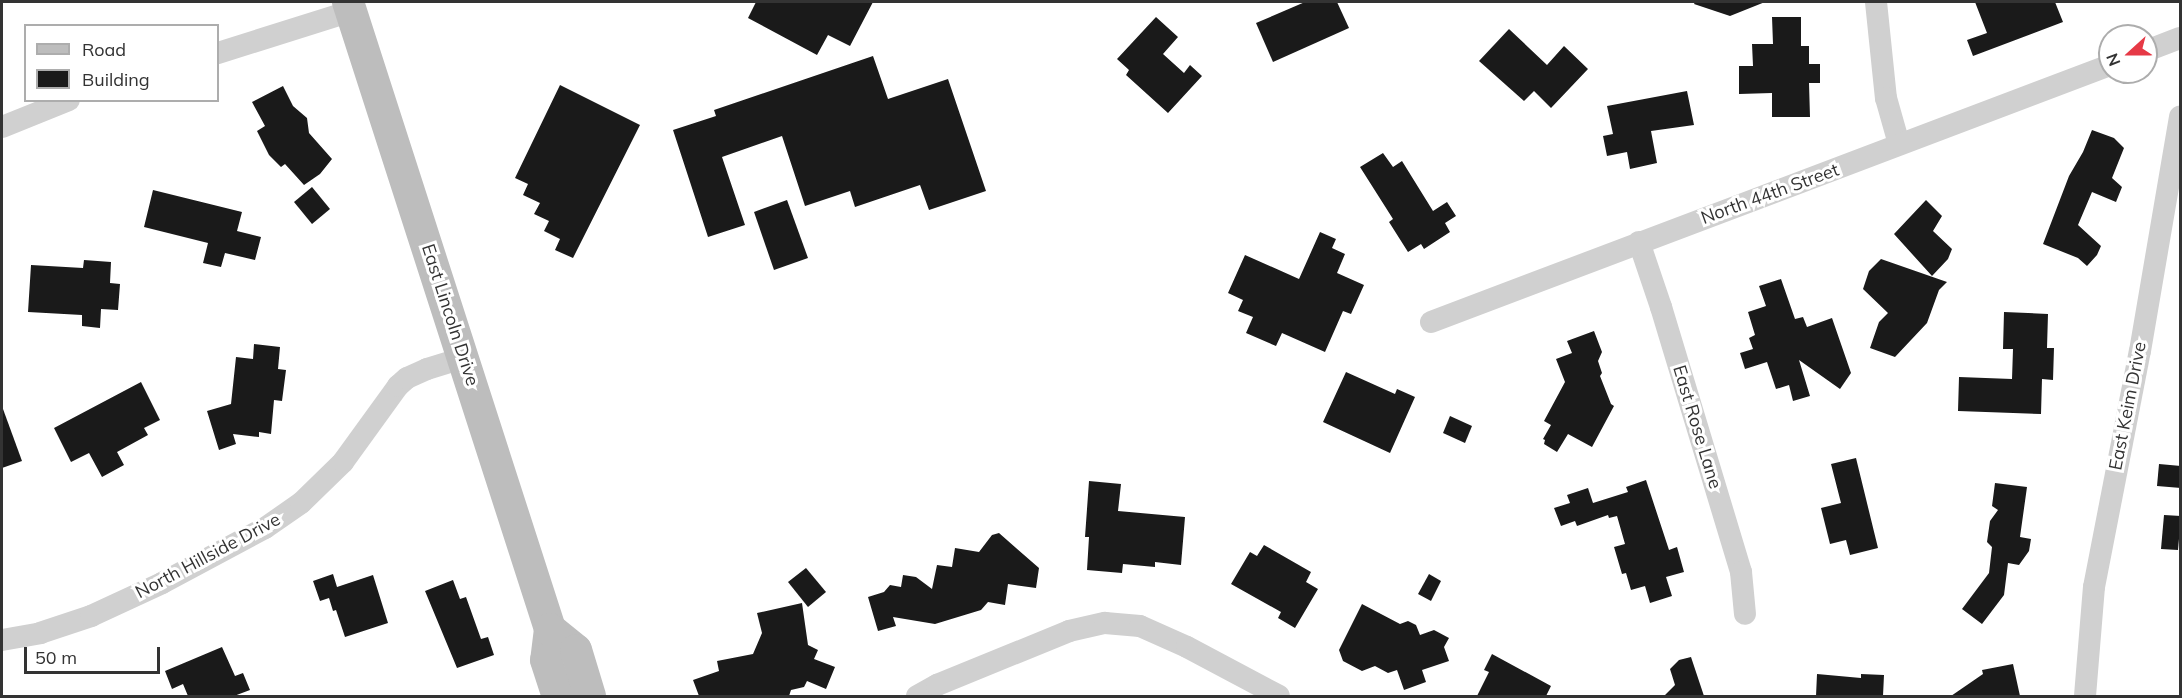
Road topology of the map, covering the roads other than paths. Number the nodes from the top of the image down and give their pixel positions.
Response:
1 (1876, 2) edge
2 (349, 6) edge
3 (2181, 38) edge
4 (2158, 47) edge
5 (219, 53) edge
6 (2098, 69) edge
7 (64, 102) edge
8 (2181, 116) edge
9 (2, 127) edge
10 (1899, 144) junction
11 (1639, 242) junction
12 (1431, 322) dead end
13 (464, 358) junction
14 (1745, 614) dead end
15 (550, 629) junction
16 (2, 640) edge
17 (558, 696) edge
18 (590, 696) edge
19 (917, 696) edge
20 (1279, 696) edge
21 (2085, 696) edge

1 - 10 street
2 - 5 street
2 - 13 main road, East Lincoln Drive
3 - 4 street
6 - 10 street, North 44th Street
7 - 9 street
8 - 21 street, East Keim Drive
10 - 11 street, North 44th Street
11 - 12 street, North 44th Street
11 - 14 street, East Rose Lane
13 - 15 main road, East Lincoln Drive
13 - 16 street, North Hillside Drive
15 - 17 main road, East Lincoln Drive
15 - 18 main road
19 - 20 street

